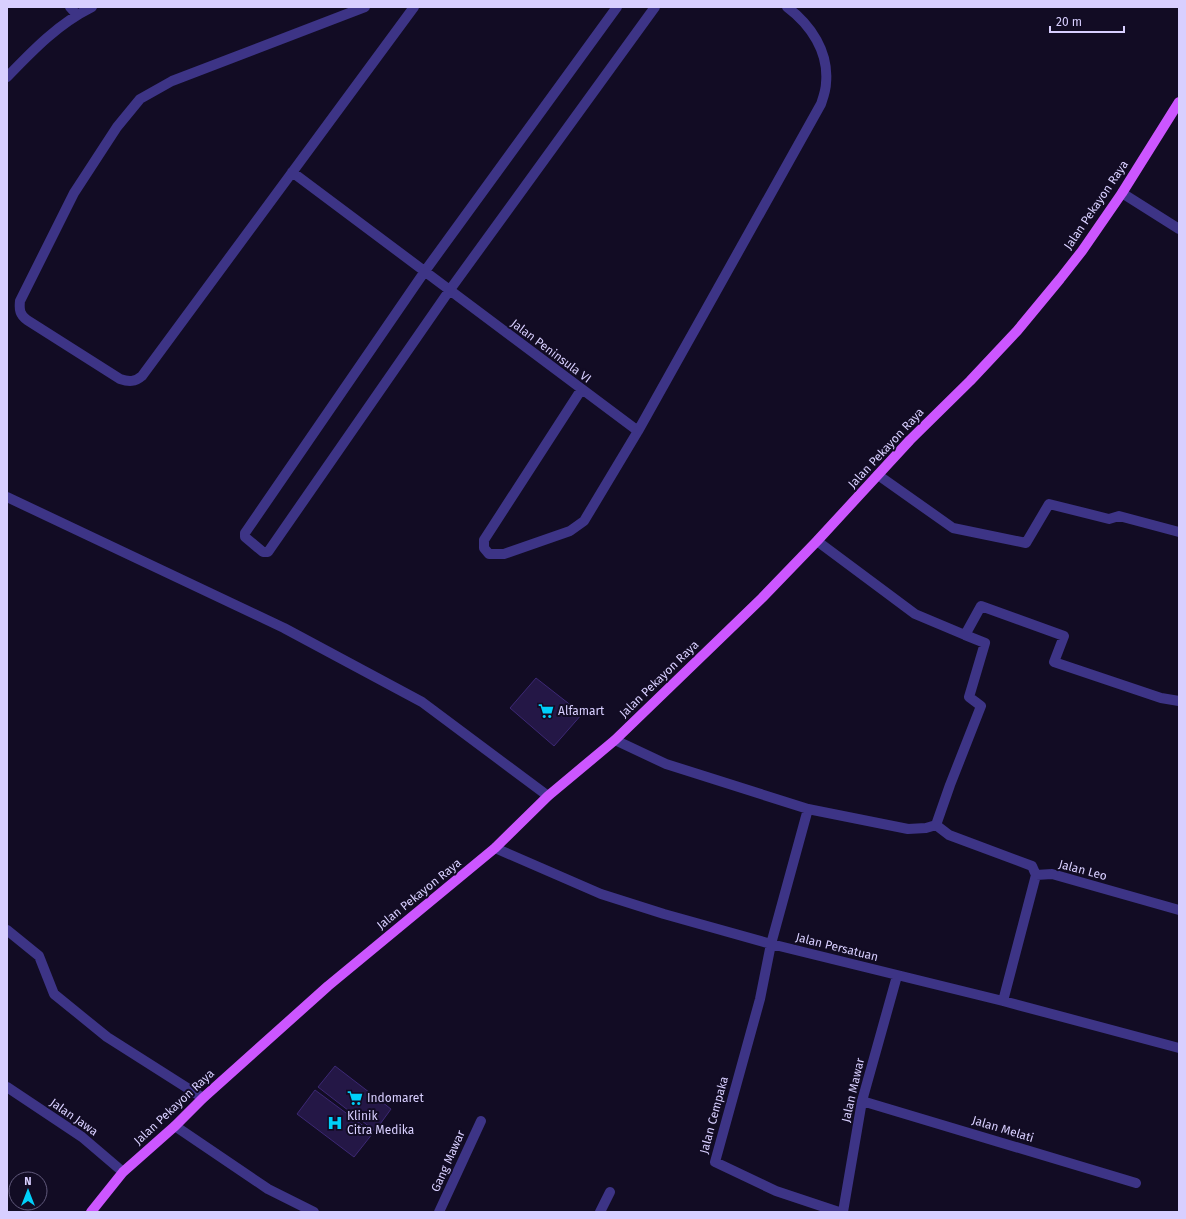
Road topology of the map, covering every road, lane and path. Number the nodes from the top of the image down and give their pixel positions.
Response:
1 (92, 7) edge
2 (365, 7) edge
3 (414, 7) edge
4 (617, 7) edge
5 (655, 7) edge
6 (787, 7) edge
7 (73, 11) edge
8 (7, 77) edge
9 (1179, 102) edge
10 (292, 172) junction
11 (1122, 193) junction
12 (1179, 229) edge
13 (424, 271) junction
14 (449, 291) junction
15 (581, 390) junction
16 (638, 432) junction
17 (878, 475) junction
18 (7, 497) edge
19 (1179, 532) edge
20 (817, 541) junction
21 (965, 634) junction
22 (1179, 701) edge
23 (615, 740) junction
24 (548, 796) junction
25 (808, 809) junction
26 (936, 825) junction
27 (495, 848) junction
28 (1036, 875) junction
29 (1179, 910) edge
30 (7, 930) edge
31 (771, 944) junction
32 (897, 976) junction
33 (1003, 1001) junction
34 (1179, 1048) edge
35 (7, 1087) edge
36 (203, 1098) junction
37 (862, 1101) junction
38 (481, 1121) dead end
39 (175, 1126) junction
40 (123, 1172) junction
41 (1136, 1183) dead end
42 (610, 1192) dead end
43 (92, 1212) edge
44 (314, 1212) edge
45 (439, 1212) edge
46 (600, 1212) edge
47 (839, 1212) edge
48 (843, 1212) edge

1 - 7 street
2 - 10 street
3 - 10 street
4 - 13 street
5 - 14 street
6 - 16 street
7 - 8 street
9 - 11 main road, Jalan Pekayon Raya
10 - 13 street, Jalan Peninsula VI
11 - 12 street
11 - 17 main road, Jalan Pekayon Raya
13 - 14 street, Jalan Peninsula VI
13 - 14 street
14 - 15 street, Jalan Peninsula VI
15 - 16 street, Jalan Peninsula VI
15 - 16 street
17 - 19 street
17 - 20 main road, Jalan Pekayon Raya
18 - 24 street
20 - 21 street
20 - 23 main road, Jalan Pekayon Raya
21 - 22 street
21 - 26 street
23 - 24 main road, Jalan Pekayon Raya
23 - 25 street
24 - 27 main road, Jalan Pekayon Raya
25 - 26 street
25 - 31 street, Jalan Cempaka
26 - 28 street
27 - 31 street, Jalan Persatuan
27 - 36 main road, Jalan Pekayon Raya
28 - 29 street, Jalan Leo
28 - 33 street
30 - 36 street
31 - 32 street, Jalan Persatuan
31 - 47 street, Jalan Cempaka
32 - 33 street, Jalan Persatuan
32 - 37 street, Jalan Mawar
33 - 34 street, Jalan Persatuan
35 - 40 street, Jalan Jawa
36 - 39 main road, Jalan Pekayon Raya
37 - 41 street, Jalan Melati
37 - 48 street, Jalan Mawar
38 - 45 street, Gang Mawar
39 - 40 main road, Jalan Pekayon Raya
39 - 44 street
40 - 43 main road, Jalan Pekayon Raya
42 - 46 street

